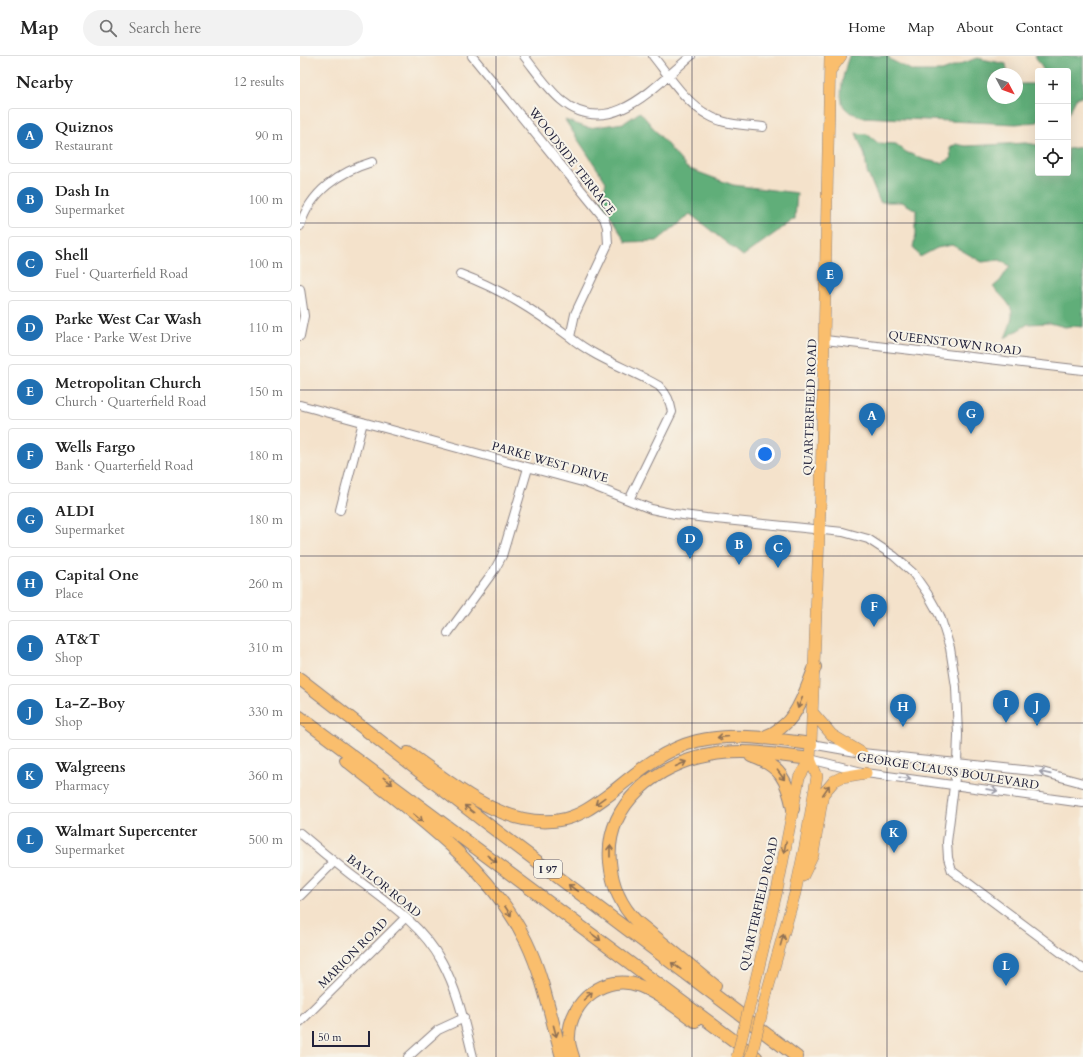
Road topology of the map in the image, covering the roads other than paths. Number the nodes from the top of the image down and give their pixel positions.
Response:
1 (472, 56) edge
2 (524, 56) edge
3 (653, 56) edge
4 (691, 56) edge
5 (830, 56) edge
6 (841, 56) edge
7 (830, 72) junction
8 (668, 74) junction
9 (763, 128) dead end
10 (372, 162) dead end
11 (300, 226) edge
12 (460, 274) dead end
13 (300, 289) edge
14 (300, 336) edge
15 (570, 337) junction
16 (825, 340) junction
17 (1083, 370) edge
18 (300, 405) edge
19 (362, 422) junction
20 (528, 468) junction
21 (629, 500) junction
22 (340, 510) dead end
23 (819, 530) junction
24 (448, 633) dead end
25 (815, 667) junction
26 (300, 679) edge
27 (813, 713) junction
28 (300, 717) edge
29 (300, 724) edge
30 (761, 738) junction
31 (811, 744) junction
32 (735, 751) junction
33 (862, 753) junction
34 (810, 759) junction
35 (957, 762) junction
36 (866, 773) junction
37 (1083, 783) edge
38 (954, 784) junction
39 (1083, 803) edge
40 (793, 809) junction
41 (300, 833) edge
42 (334, 862) junction
43 (795, 893) junction
44 (300, 896) edge
45 (405, 918) junction
46 (1083, 970) edge
47 (464, 1018) junction
48 (300, 1022) edge
49 (408, 1057) edge
50 (474, 1057) edge
51 (562, 1057) edge
52 (573, 1057) edge
53 (737, 1057) edge
54 (751, 1057) edge
55 (756, 1057) edge
56 (797, 1057) edge

1 - 15 street, WOODSIDE TERRACE
2 - 8 street
3 - 8 street
4 - 8 street
5 - 7 main road, QUARTERFIELD ROAD
6 - 7 main road
7 - 16 main road, QUARTERFIELD ROAD
8 - 9 street
10 - 11 street
12 - 15 street
13 - 14 street
15 - 21 street
16 - 17 street, QUEENSTOWN ROAD
16 - 23 main road, QUARTERFIELD ROAD
18 - 19 street, PARKE WEST DRIVE
19 - 20 street, PARKE WEST DRIVE
19 - 22 street
20 - 21 street, PARKE WEST DRIVE
20 - 24 street
21 - 23 street, PARKE WEST DRIVE
23 - 25 main road, QUARTERFIELD ROAD
23 - 35 street, PARKE WEST DRIVE
25 - 27 main road, QUARTERFIELD ROAD
25 -> 30 highway
30 -> 26 highway
56 -> 26 highway, I 97
27 - 31 main road, QUARTERFIELD ROAD
27 - 33 main road
28 -> 55 highway, I 97
29 -> 51 highway
30 - 31 highway
31 - 33 street, GEORGE CLAUSS BOULEVARD
31 - 34 main road, QUARTERFIELD ROAD
32 - 34 highway
32 -> 40 highway
56 -> 32 highway
33 - 35 street, GEORGE CLAUSS BOULEVARD
34 - 36 street, GEORGE CLAUSS BOULEVARD
34 - 40 main road, QUARTERFIELD ROAD
34 - 43 main road, QUARTERFIELD ROAD
37 -> 35 street, GEORGE CLAUSS BOULEVARD
35 - 38 street, PARKE WEST DRIVE
36 -> 38 street, GEORGE CLAUSS BOULEVARD
43 -> 36 main road
38 -> 39 street, GEORGE CLAUSS BOULEVARD
38 - 46 street, PARKE WEST DRIVE
40 -> 53 main road, QUARTERFIELD ROAD, bridge
41 - 42 street, BAYLOR ROAD
42 - 44 street
42 - 45 street, BAYLOR ROAD
54 -> 43 main road, QUARTERFIELD ROAD, bridge
45 - 47 street, BAYLOR ROAD
45 - 48 street, MARION ROAD
47 - 49 street
47 - 50 street, BAYLOR ROAD
52 -> 54 highway

